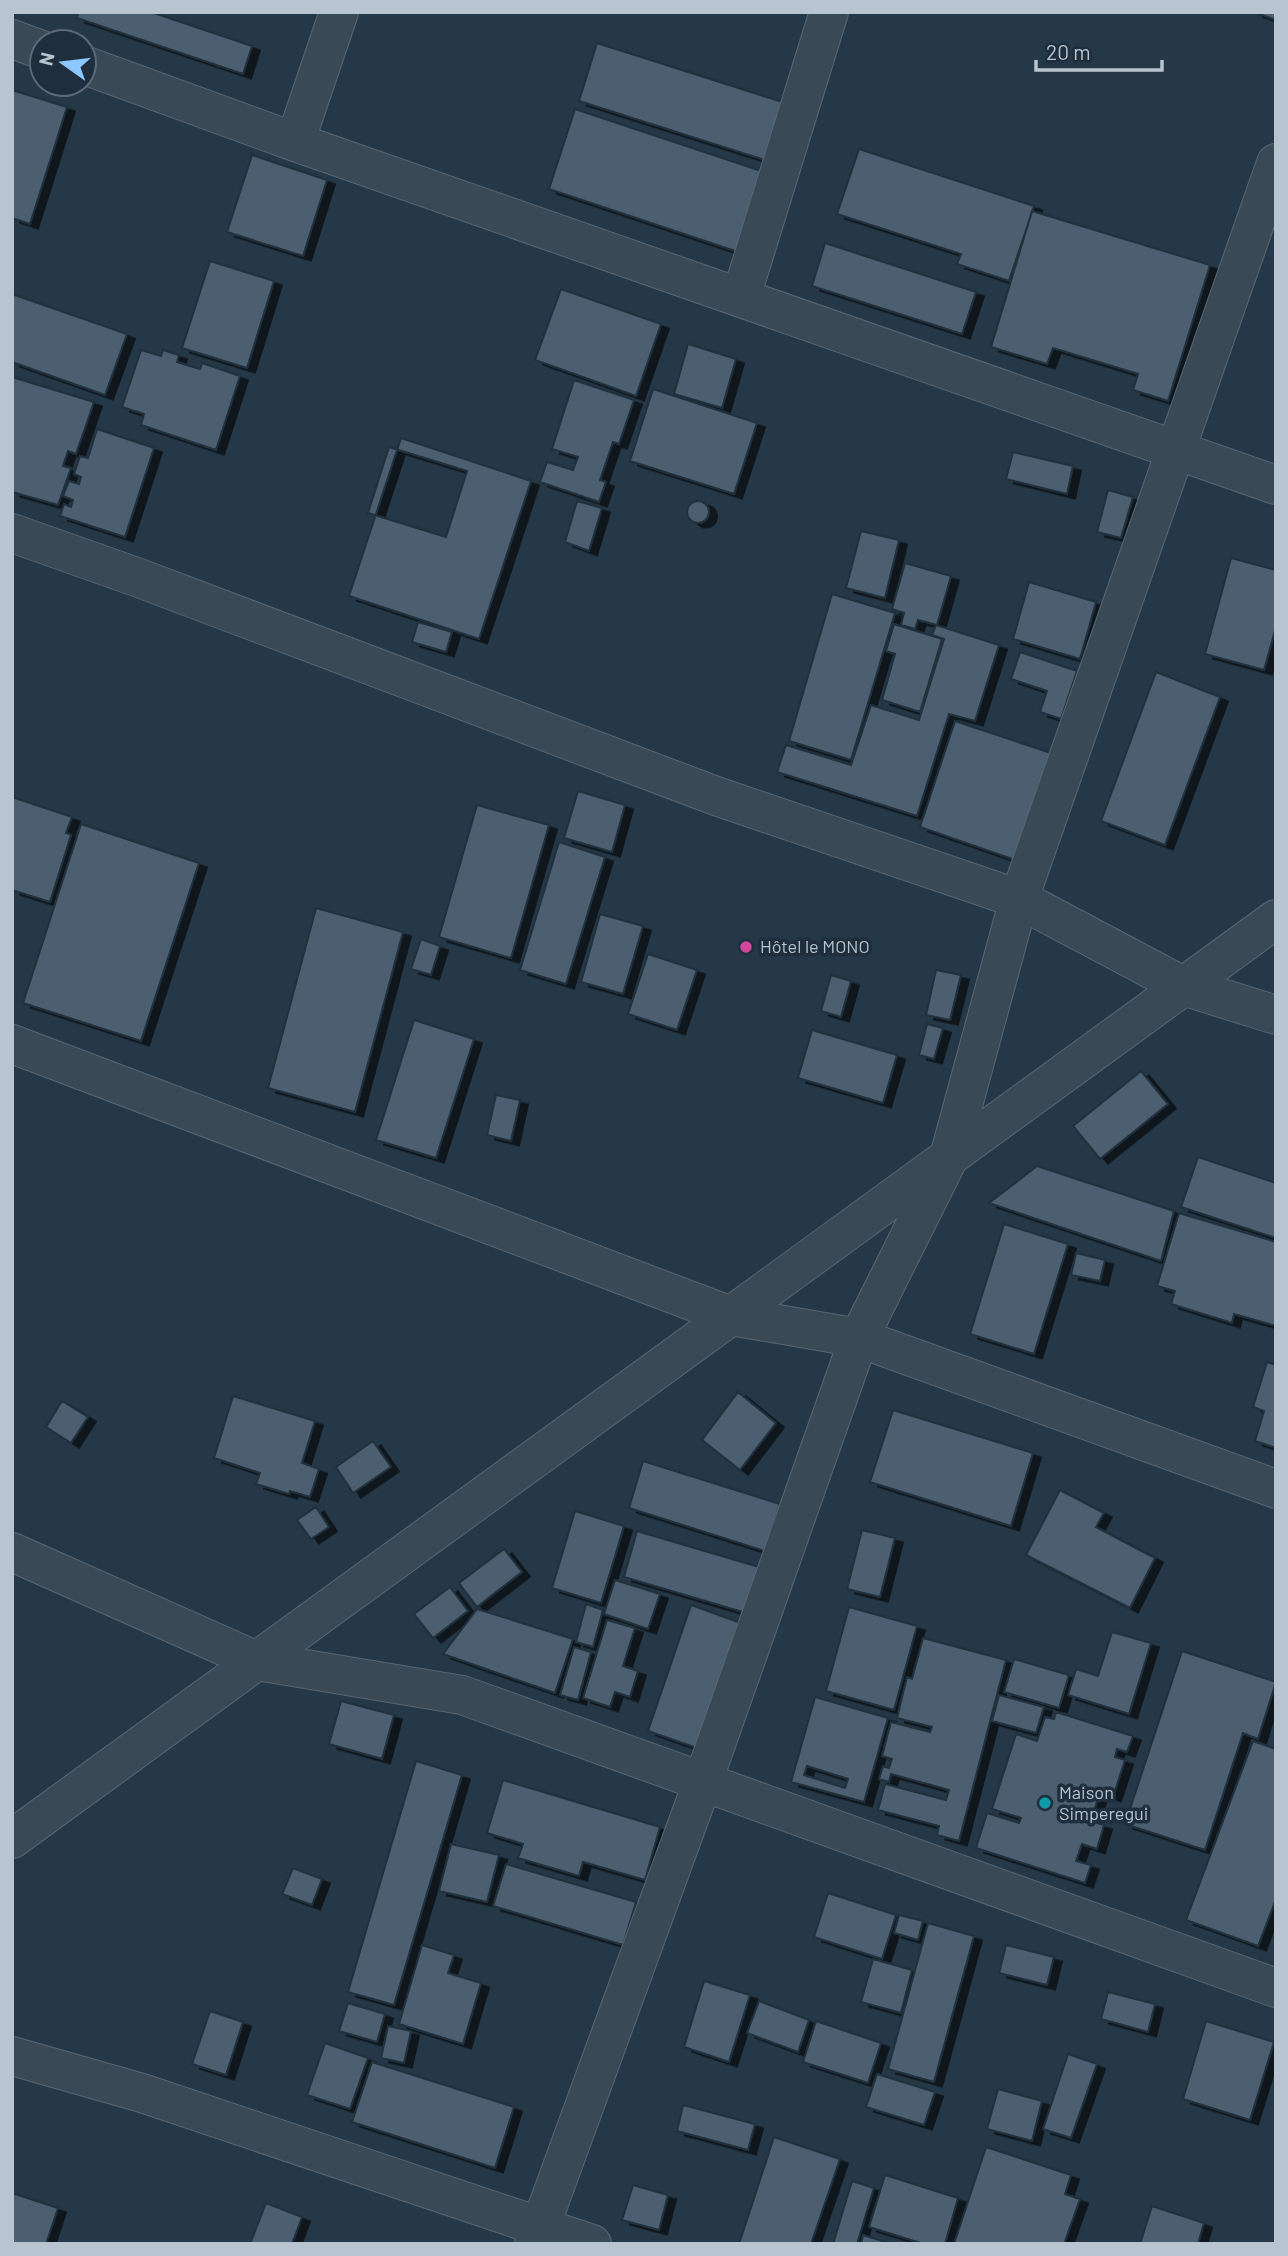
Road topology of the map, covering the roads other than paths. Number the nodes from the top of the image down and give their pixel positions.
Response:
1 (339, 12) edge
2 (829, 12) edge
3 (98, 70) edge
4 (295, 142) junction
5 (1276, 163) edge
6 (741, 297) junction
7 (1177, 451) junction
8 (1276, 485) edge
9 (12, 533) edge
10 (1019, 899) junction
11 (1276, 919) edge
12 (1183, 986) junction
13 (1276, 1015) edge
14 (12, 1044) edge
15 (949, 1157) junction
16 (731, 1316) junction
17 (859, 1339) junction
18 (1276, 1489) edge
19 (12, 1552) edge
20 (257, 1661) junction
21 (703, 1781) junction
22 (12, 1839) edge
23 (1276, 1988) edge
24 (12, 2056) edge
25 (537, 2235) edge
26 (592, 2244) edge

1 - 4 street
2 - 6 street
3 - 4 street
4 - 6 street
5 - 7 street
6 - 7 street
7 - 8 street
7 - 10 street
9 - 10 street
10 - 12 street
10 - 15 street
11 - 12 street
12 - 13 street
12 - 15 street
14 - 16 street
15 - 16 street
15 - 17 street
16 - 17 street
16 - 20 street
17 - 18 street
17 - 21 street
19 - 20 street
20 - 21 street
20 - 22 street
21 - 23 street
21 - 25 street
24 - 25 street
25 - 26 street

